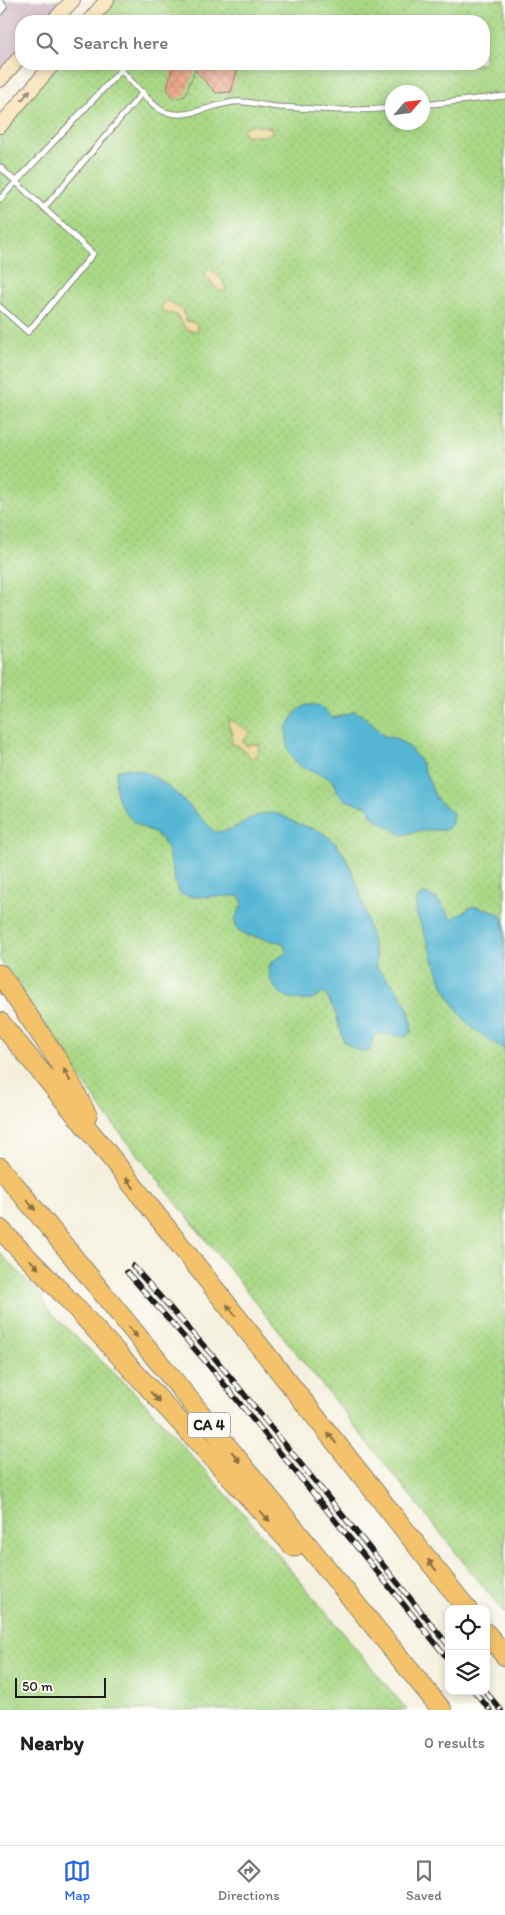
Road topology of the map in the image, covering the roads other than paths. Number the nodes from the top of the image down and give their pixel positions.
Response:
1 (0, 0) edge
2 (73, 0) edge
3 (107, 0) edge
4 (0, 12) edge
5 (59, 15) edge
6 (94, 15) edge
7 (15, 63) edge
8 (48, 70) edge
9 (0, 80) edge
10 (143, 92) junction
11 (505, 96) edge
12 (430, 105) edge
13 (385, 108) edge
14 (0, 126) edge
15 (0, 167) edge
16 (16, 181) junction
17 (0, 199) edge
18 (44, 208) junction
19 (0, 307) edge
20 (0, 974) edge
21 (0, 1022) edge
22 (104, 1150) junction
23 (0, 1167) edge
24 (0, 1229) edge
25 (464, 1605) edge
26 (490, 1638) edge
27 (505, 1656) edge
28 (420, 1682) junction
29 (442, 1710) edge

1 - 4 lane
2 - 5 street
3 - 6 street
7 - 9 street
14 -> 8 street
10 - 13 lane
10 - 16 lane
10 - 18 lane
11 - 12 lane
15 - 16 lane
16 - 17 lane
16 - 18 lane
18 - 19 lane
22 -> 20 highway
21 - 22 highway
25 -> 22 highway
23 -> 28 highway, CA 4
24 -> 28 highway
26 - 27 highway
28 - 29 highway, CA 4

